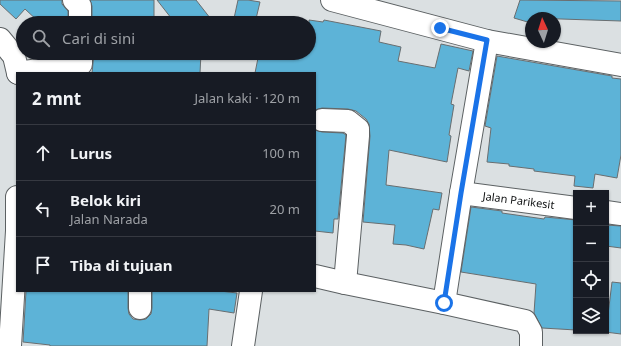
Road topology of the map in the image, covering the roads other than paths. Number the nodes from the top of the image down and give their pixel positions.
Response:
1 (74, 0) edge
2 (332, 0) edge
3 (80, 16) edge
4 (0, 39) edge
5 (487, 40) junction
6 (81, 60) edge
7 (621, 65) edge
8 (18, 72) edge
9 (25, 72) edge
10 (322, 120) dead end
11 (461, 193) junction
12 (573, 208) edge
13 (609, 212) edge
14 (621, 214) edge
15 (16, 247) edge
16 (316, 276) edge
17 (345, 284) junction
18 (251, 292) edge
19 (444, 303) junction
20 (10, 346) edge
21 (243, 346) edge
22 (532, 346) edge

1 - 3 street
2 - 5 street
4 - 8 street
5 - 7 street
5 - 11 street
6 - 9 street
10 - 17 street
11 - 12 street, Jalan Parikesit
11 - 19 street
13 - 14 street
15 - 20 street
16 - 17 street
17 - 19 street
18 - 21 street
19 - 22 street

